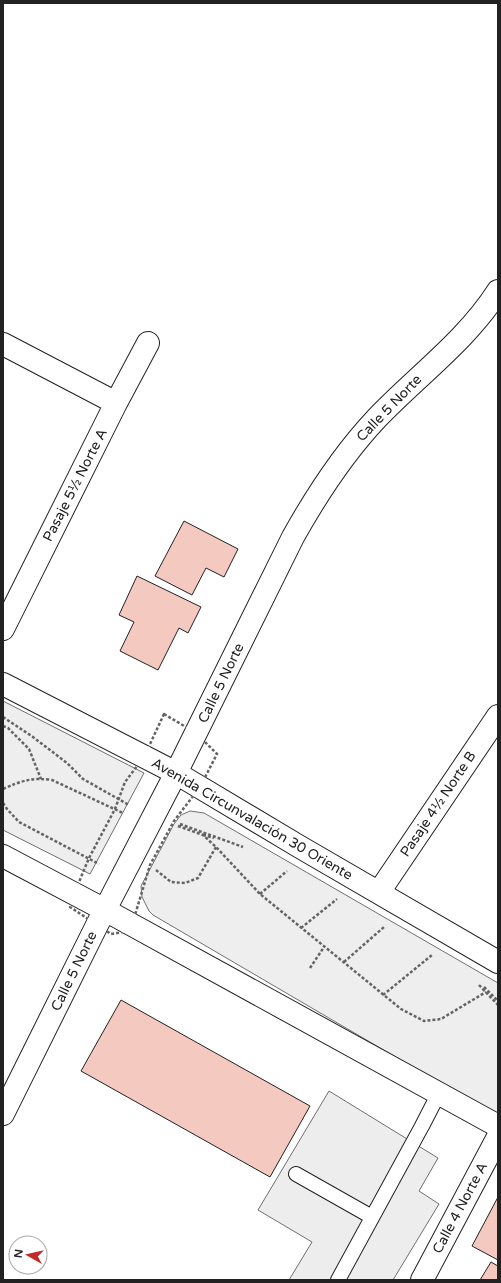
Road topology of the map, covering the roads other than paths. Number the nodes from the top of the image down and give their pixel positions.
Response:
1 (498, 291) edge
2 (148, 343) dead end
3 (3, 344) edge
4 (116, 402) junction
5 (3, 629) edge
6 (3, 684) edge
7 (498, 716) edge
8 (176, 773) junction
9 (3, 856) edge
10 (379, 892) junction
11 (101, 918) junction
12 (498, 962) edge
13 (439, 1093) junction
14 (3, 1114) edge
15 (498, 1126) edge
16 (498, 1137) edge
17 (296, 1174) dead end
18 (372, 1217) junction
19 (338, 1280) edge
20 (422, 1280) edge

1 - 8 street, Calle 5 Norte
2 - 4 street, Pasaje 5½ Norte A
3 - 4 street
4 - 5 street, Pasaje 5½ Norte A
6 - 8 street, Avenida Circunvalación 30 Oriente
7 - 10 street, Pasaje 4½ Norte B
8 - 10 street, Avenida Circunvalación 30 Oriente
8 - 11 street, Calle 5 Norte
9 - 11 street
10 - 12 street, Avenida Circunvalación 30 Oriente
11 - 13 street
11 - 14 street, Calle 5 Norte
13 - 15 street
13 - 18 lane
16 - 20 street, Calle 4 Norte A
17 - 18 lane
18 - 19 lane

